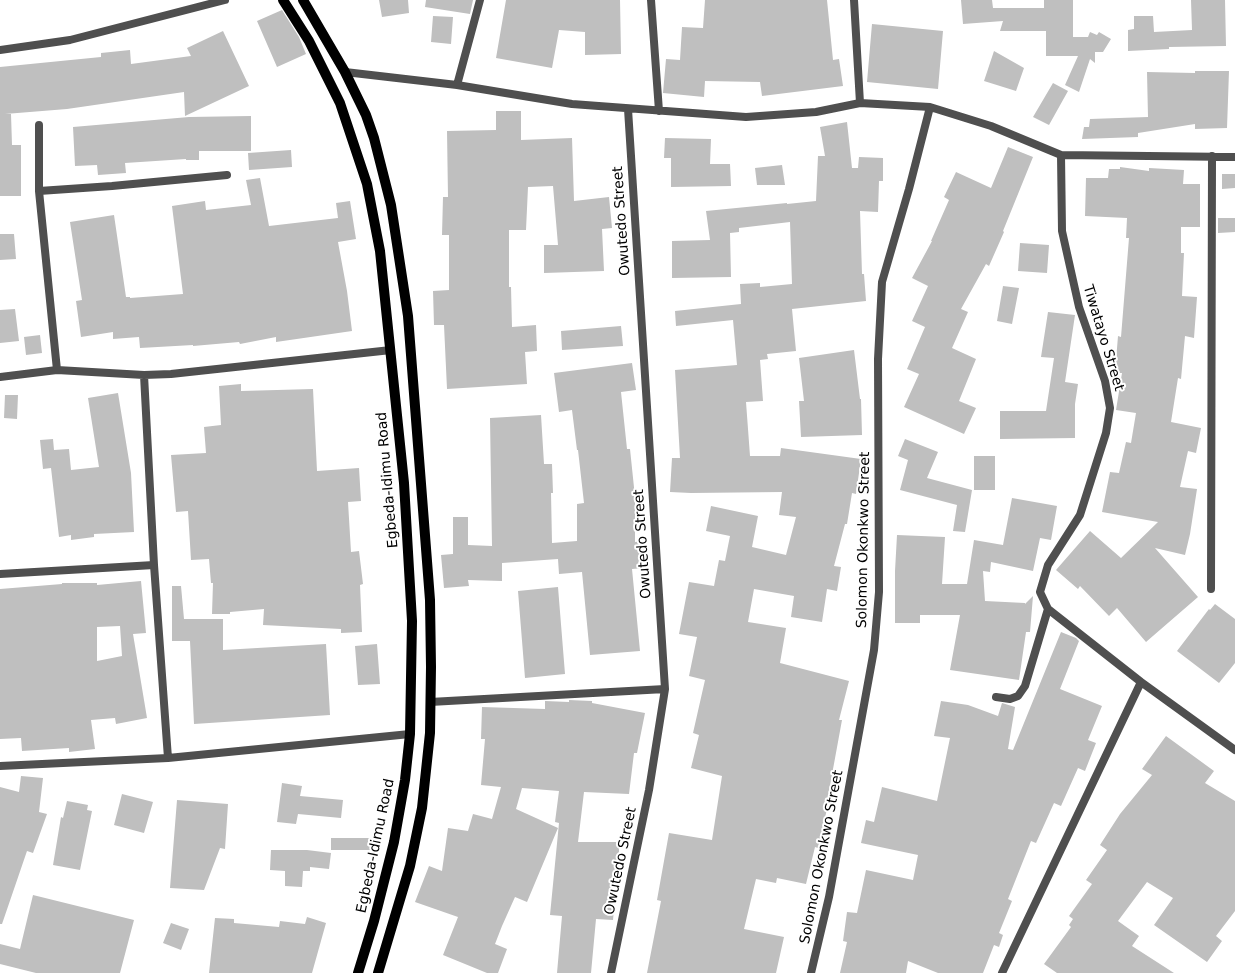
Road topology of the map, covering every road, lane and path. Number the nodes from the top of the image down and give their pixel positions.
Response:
1 (225, 0) edge
2 (283, 0) edge
3 (303, 0) edge
4 (480, 0) edge
5 (651, 0) edge
6 (854, 0) edge
7 (0, 50) edge
8 (345, 72) junction
9 (457, 85) junction
10 (860, 103) junction
11 (930, 107) junction
12 (628, 109) junction
13 (659, 111) junction
14 (39, 125) dead end
15 (1060, 155) junction
16 (1212, 156) junction
17 (1235, 156) edge
18 (227, 175) dead end
19 (39, 192) junction
20 (391, 350) junction
21 (57, 370) junction
22 (144, 375) junction
23 (0, 377) edge
24 (154, 565) junction
25 (0, 574) edge
26 (1211, 589) dead end
27 (1048, 609) junction
28 (1142, 682) junction
29 (665, 689) junction
30 (996, 697) dead end
31 (430, 702) junction
32 (410, 734) junction
33 (1235, 750) edge
34 (168, 758) junction
35 (0, 766) edge
36 (358, 973) edge
37 (378, 973) edge
38 (611, 973) edge
39 (811, 973) edge
40 (1002, 973) edge

1 - 7 street
2 - 20 main road, Egbeda-Idimu Road
3 - 8 main road
4 - 9 street
5 - 13 street
6 - 10 street
8 - 9 street
8 - 31 main road
9 - 12 street
10 - 11 street
10 - 13 street
11 - 15 street
11 - 39 street, Solomon Okonkwo Street
12 - 13 street
12 - 29 street, Owutedo Street
14 - 19 street
15 - 16 street
15 - 27 street, Tiwatayo Street
16 - 17 street
16 - 26 street
18 - 19 street
19 - 21 street
20 - 22 street
20 - 32 main road, Egbeda-Idimu Road
21 - 22 street
21 - 23 street
22 - 24 street
24 - 25 street
24 - 34 street
27 - 28 street
27 - 30 street
28 - 33 street
28 - 40 street
29 - 31 street
29 - 38 street, Owutedo Street
31 - 37 main road
32 - 34 street
32 - 36 main road, Egbeda-Idimu Road
34 - 35 street

